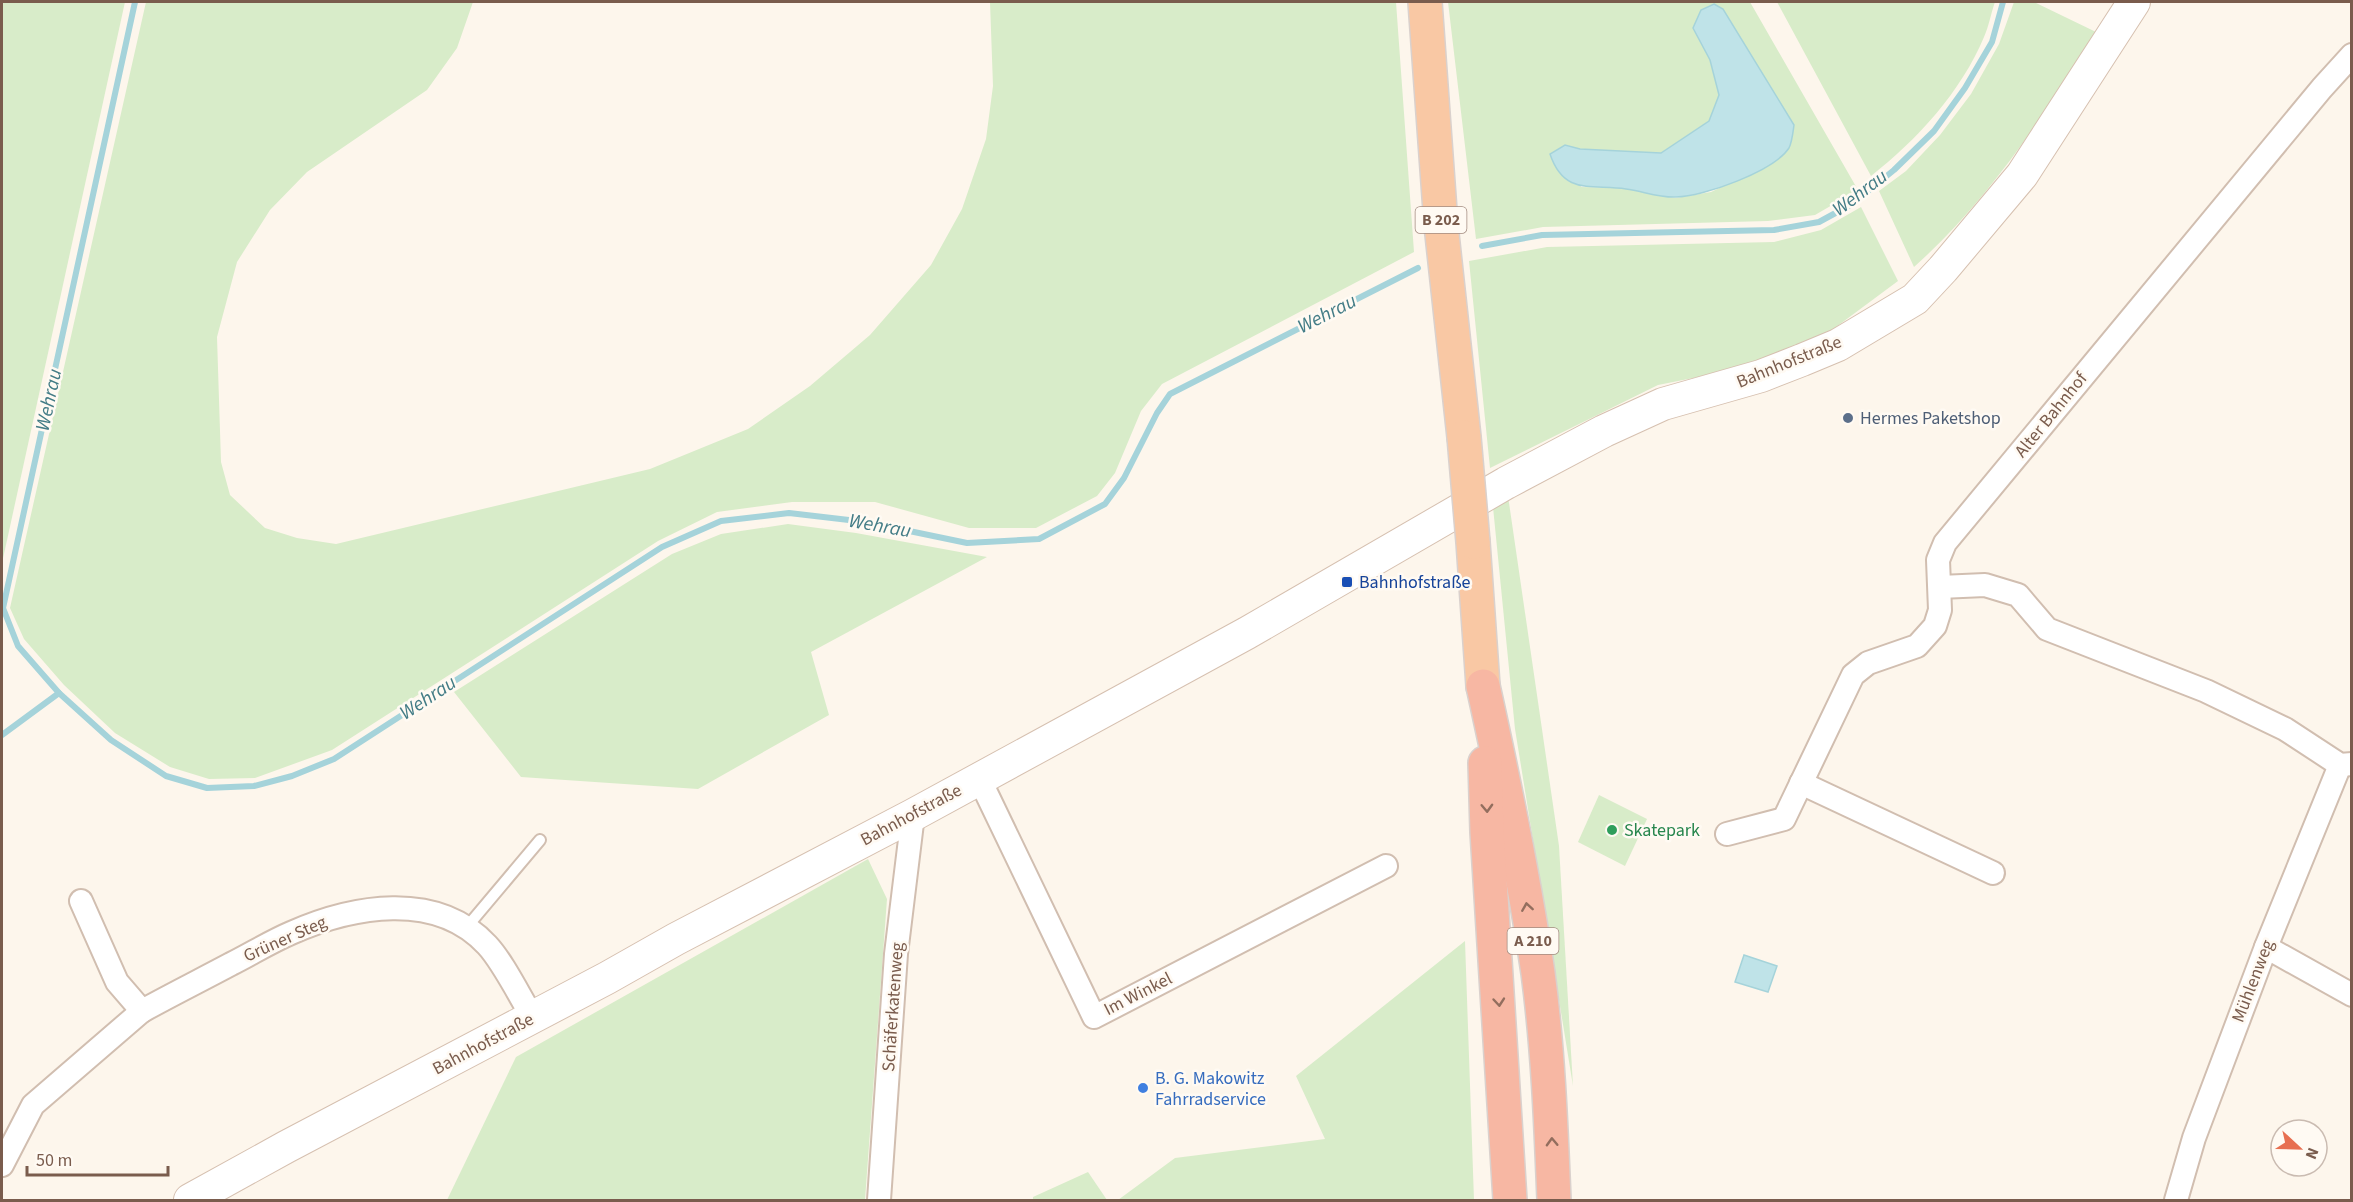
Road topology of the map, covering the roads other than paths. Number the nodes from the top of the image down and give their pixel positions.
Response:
1 (1425, 2) edge
2 (2134, 2) edge
3 (2352, 55) edge
4 (1940, 587) junction
5 (1483, 686) junction
6 (2346, 764) edge
7 (979, 778) junction
8 (1801, 783) junction
9 (913, 815) junction
10 (1726, 834) dead end
11 (540, 840) dead end
12 (1386, 866) dead end
13 (1993, 873) dead end
14 (81, 901) dead end
15 (466, 928) junction
16 (2266, 947) junction
17 (2352, 995) edge
18 (142, 1011) junction
19 (533, 1018) junction
20 (2, 1165) edge
21 (190, 1200) edge
22 (879, 1200) edge
23 (1510, 1200) edge
24 (1554, 1200) edge
25 (2176, 1200) edge

1 - 5 highway, B 202, bridge
2 - 7 main road, Bahnhofstraße
3 - 4 street, Alter Bahnhof
4 - 6 street, Mühlenweg
4 - 8 street, Alter Bahnhof
5 -> 23 highway, A 210
24 -> 5 highway, A 210
6 - 16 street, Mühlenweg
7 - 9 main road, Bahnhofstraße
7 - 12 street, Im Winkel
8 - 10 street, Alter Bahnhof
8 - 13 street
9 - 19 main road, Bahnhofstraße
9 - 22 street, Schäferkatenweg
11 - 15 lane
14 - 18 street
15 - 18 street, Grüner Steg
15 - 19 street, Grüner Steg
16 - 17 street
16 - 25 street, Mühlenweg
18 - 20 street, Grüner Steg
19 - 21 main road, Bahnhofstraße

